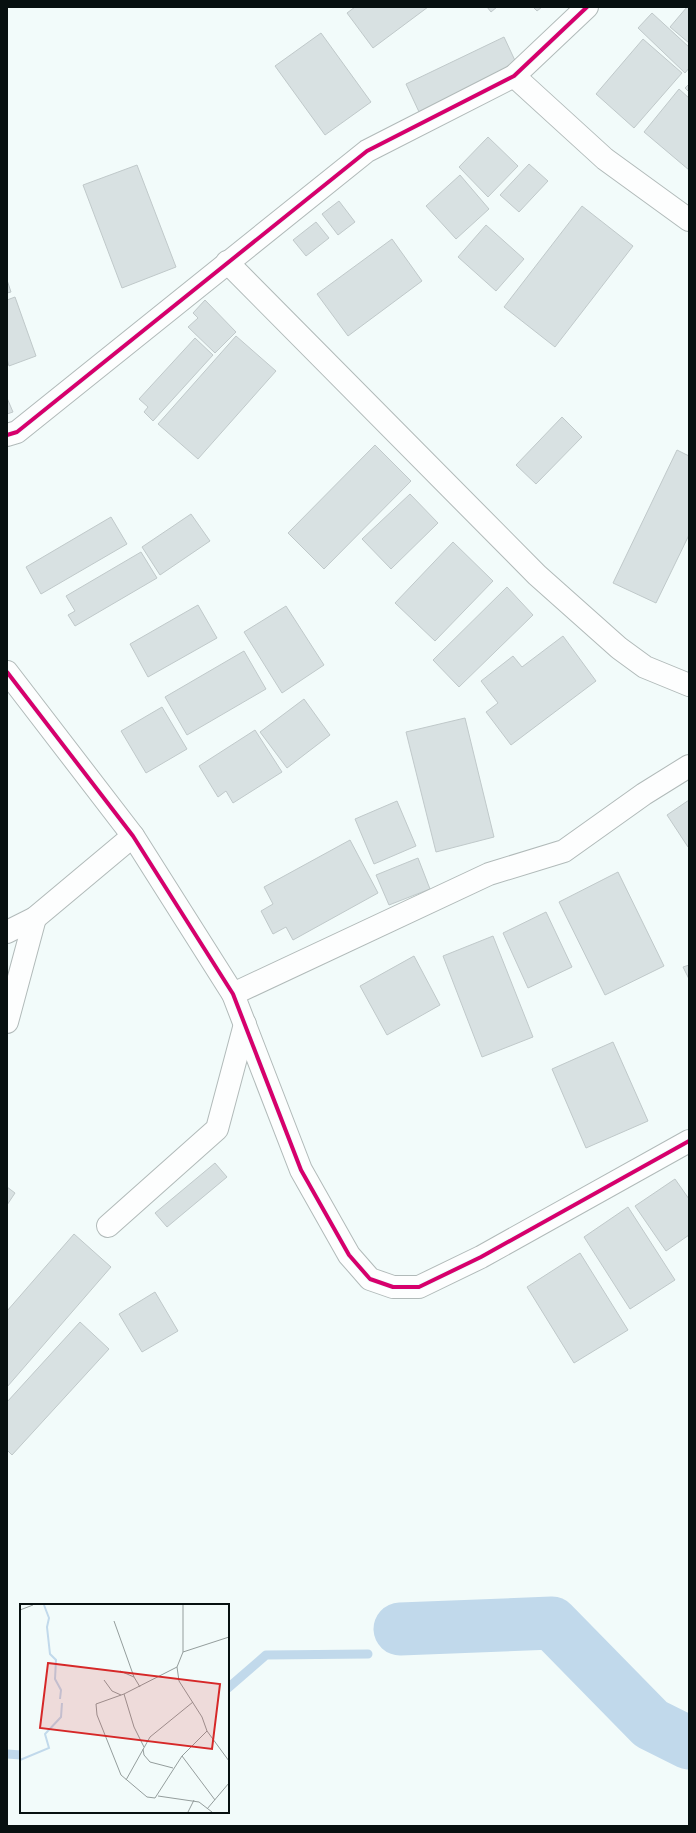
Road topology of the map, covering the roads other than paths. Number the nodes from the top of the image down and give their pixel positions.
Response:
1 (587, 7) edge
2 (514, 76) junction
3 (689, 220) edge
4 (227, 262) junction
5 (7, 435) edge
6 (7, 672) edge
7 (689, 685) edge
8 (689, 766) edge
9 (133, 836) junction
10 (35, 918) junction
11 (7, 932) edge
12 (233, 994) junction
13 (7, 1022) edge
14 (245, 1024) junction
15 (689, 1141) edge
16 (108, 1226) dead end

1 - 2 street
2 - 3 street
2 - 4 street
4 - 5 street
4 - 7 street
6 - 9 street
8 - 12 street
9 - 10 street
9 - 12 street
10 - 11 street
10 - 13 street
12 - 14 street
14 - 15 street
14 - 16 street

